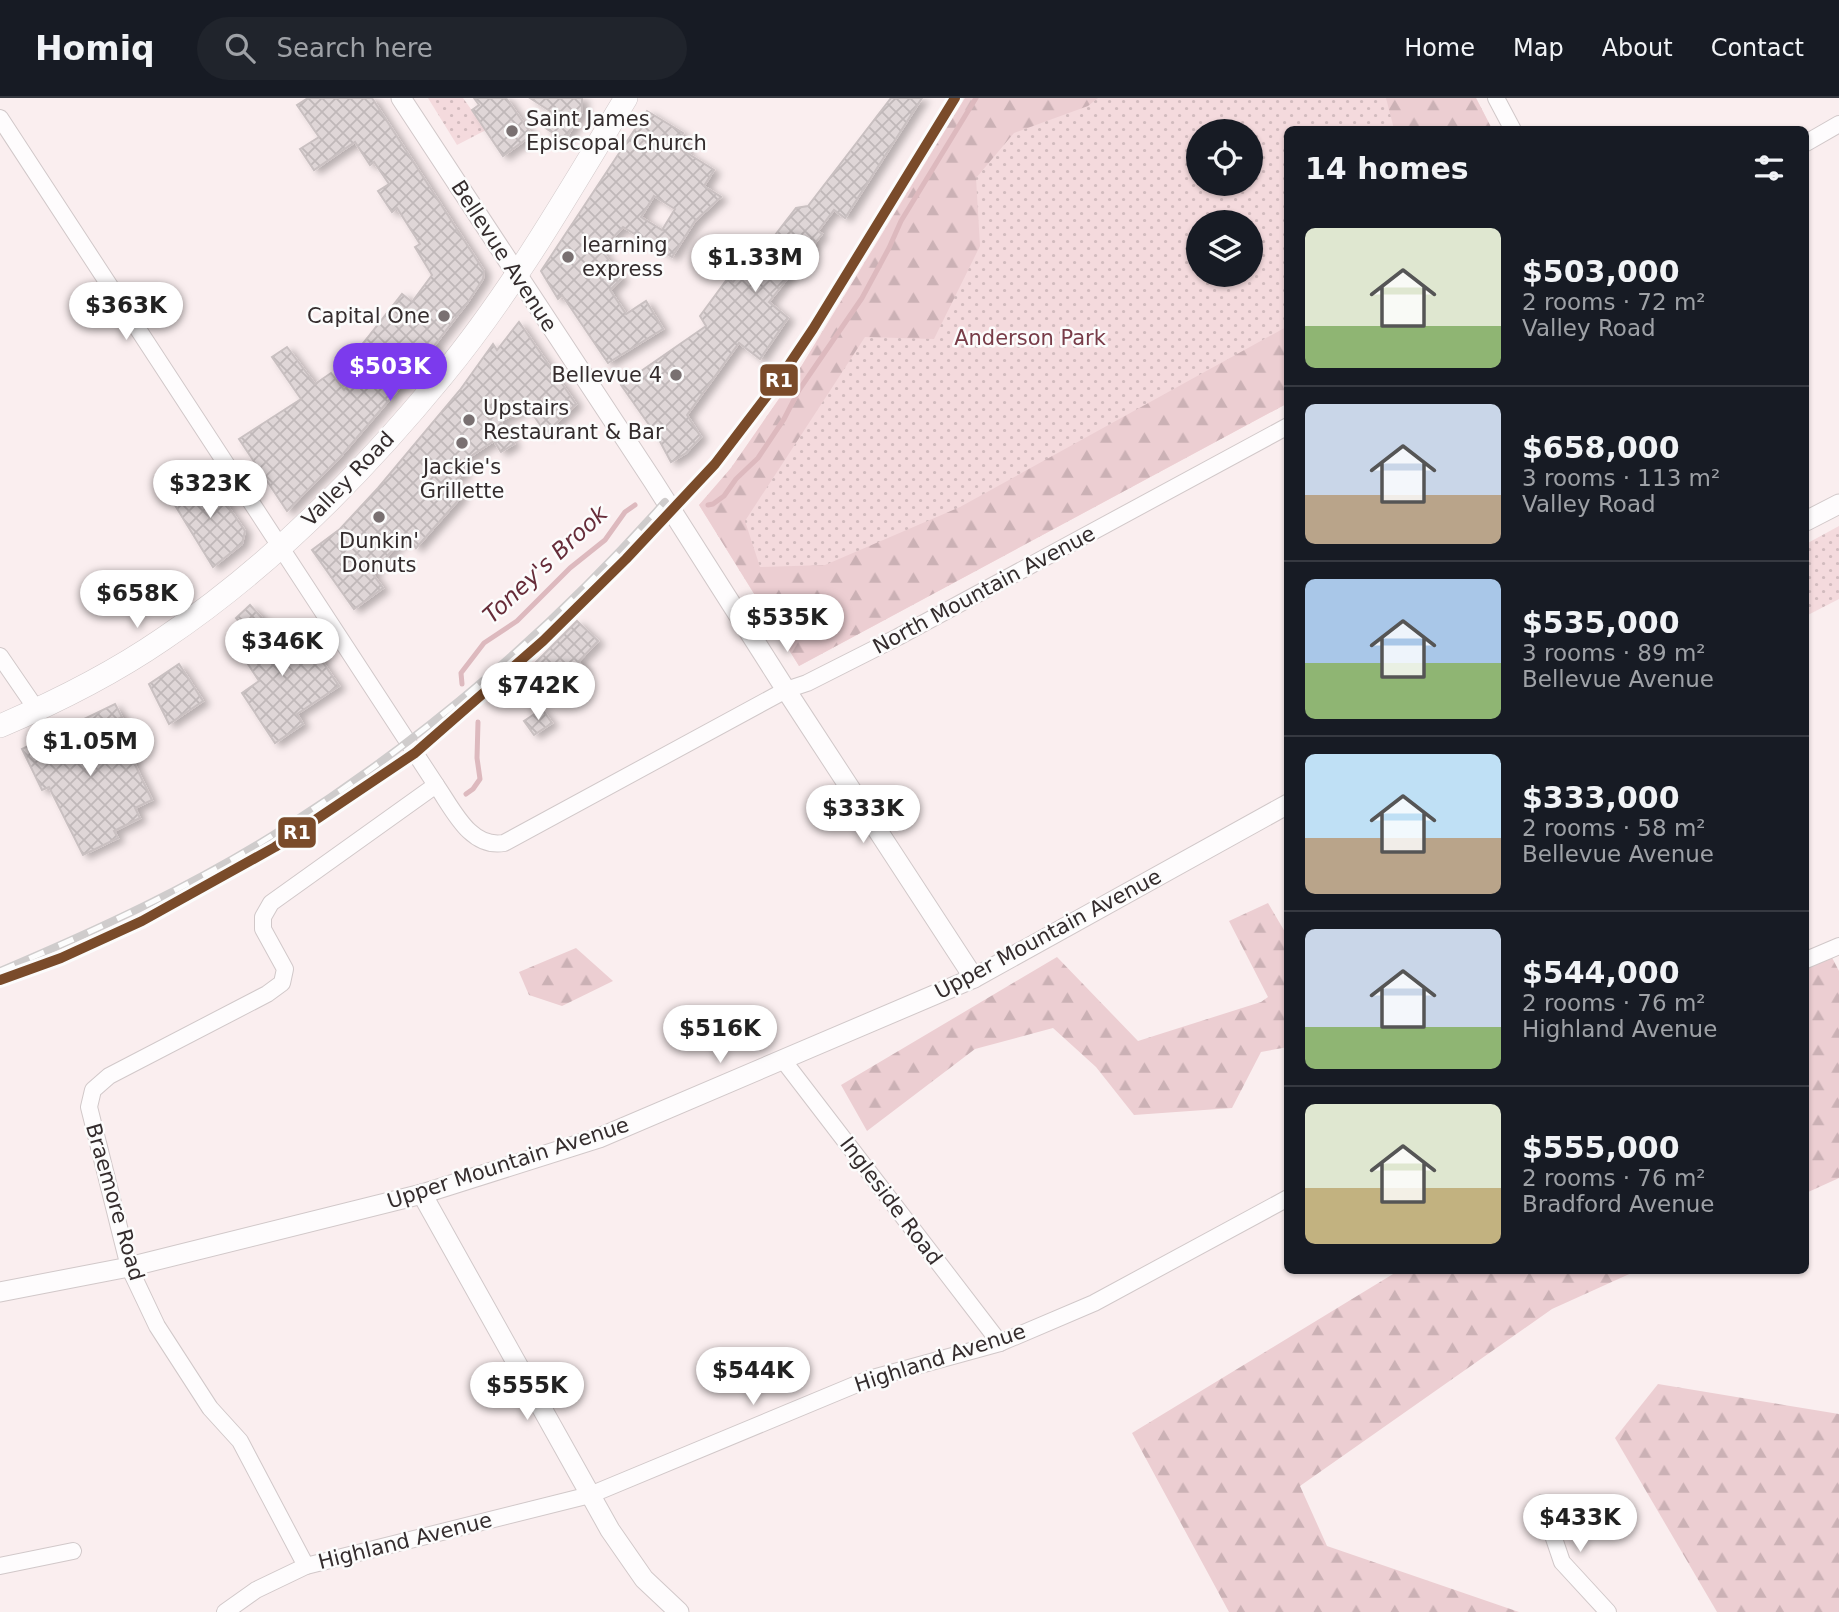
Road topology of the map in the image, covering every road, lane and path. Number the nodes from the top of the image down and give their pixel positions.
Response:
1 (401, 98) edge
2 (626, 98) edge
3 (1496, 98) edge
4 (0, 118) edge
5 (1839, 124) edge
6 (1511, 126) edge
7 (1809, 141) edge
8 (516, 275) junction
9 (1284, 428) edge
10 (1839, 504) edge
11 (1809, 519) edge
12 (282, 546) junction
13 (0, 656) edge
14 (786, 690) junction
15 (37, 710) junction
16 (0, 726) edge
17 (436, 785) junction
18 (1284, 806) edge
19 (1839, 946) edge
20 (1809, 960) edge
21 (974, 978) junction
22 (783, 1060) junction
23 (422, 1194) junction
24 (1284, 1200) edge
25 (129, 1267) junction
26 (0, 1292) edge
27 (1000, 1343) junction
28 (590, 1494) junction
29 (1542, 1503) dead end
30 (73, 1550) dead end
31 (0, 1566) edge
32 (306, 1566) junction
33 (225, 1612) edge
34 (680, 1612) edge
35 (1608, 1612) edge

1 - 8 street, Bellevue Avenue
2 - 8 main road, Valley Road
3 - 6 street
4 - 12 street
5 - 7 street
8 - 12 main road, Valley Road
8 - 14 street, Bellevue Avenue
9 - 14 street, North Mountain Avenue
10 - 11 street
12 - 15 main road, Valley Road
12 - 17 street
13 - 15 street
14 - 17 street, North Mountain Avenue
14 - 21 street, Bellevue Avenue
15 - 16 main road, Valley Road
17 - 25 street, Braemore Road
18 - 21 street, Upper Mountain Avenue
19 - 20 street
21 - 22 street, Upper Mountain Avenue
22 - 23 street, Upper Mountain Avenue
22 - 27 street, Ingleside Road
23 - 25 street, Upper Mountain Avenue
23 - 28 street
24 - 27 street, Highland Avenue
25 - 26 street, Upper Mountain Avenue
25 - 32 street, Braemore Road
27 - 28 street, Highland Avenue
28 - 32 street, Highland Avenue
28 - 34 street
29 - 35 street
30 - 31 street
32 - 33 street, Highland Avenue

